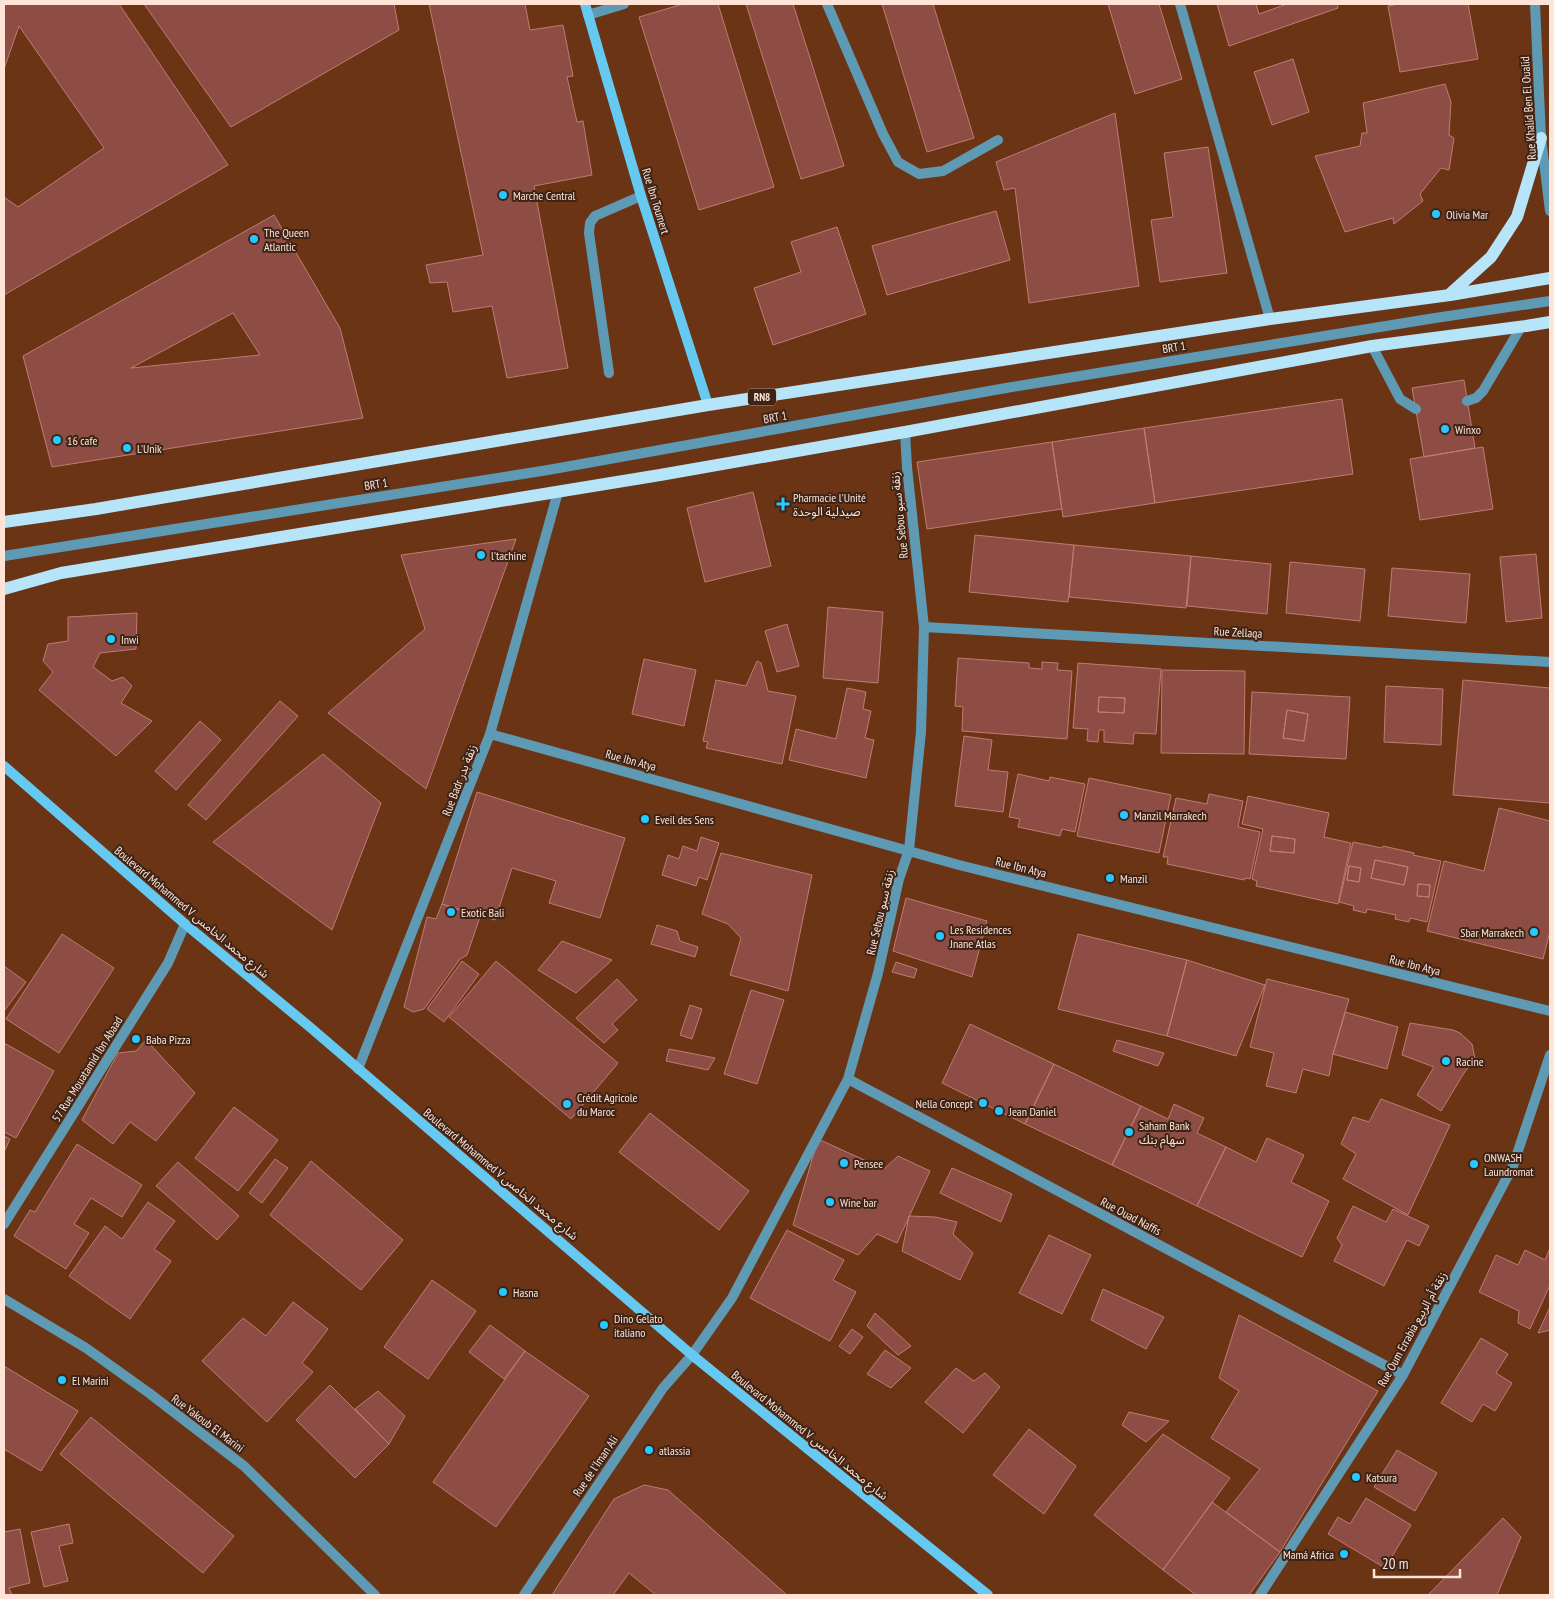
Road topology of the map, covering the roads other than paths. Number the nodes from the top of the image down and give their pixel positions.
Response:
1 (585, 4) edge
2 (624, 4) edge
3 (827, 4) edge
4 (1180, 4) edge
5 (1535, 4) edge
6 (588, 15) junction
7 (1541, 138) junction
8 (998, 140) dead end
9 (641, 196) junction
10 (1550, 211) edge
11 (1550, 278) edge
12 (1450, 295) junction
13 (1550, 301) edge
14 (1270, 319) junction
15 (1550, 322) edge
16 (1521, 327) junction
17 (1372, 346) junction
18 (610, 373) dead end
19 (1467, 401) dead end
20 (708, 405) junction
21 (1416, 409) dead end
22 (905, 432) junction
23 (558, 492) junction
24 (4, 522) edge
25 (4, 556) edge
26 (4, 588) edge
27 (924, 627) junction
28 (1550, 662) edge
29 (490, 734) junction
30 (4, 766) edge
31 (909, 850) junction
32 (185, 924) junction
33 (1550, 1011) edge
34 (1550, 1055) edge
35 (358, 1069) junction
36 (848, 1078) junction
37 (4, 1224) edge
38 (4, 1299) edge
39 (692, 1355) junction
40 (1403, 1375) junction
41 (375, 1595) edge
42 (524, 1595) edge
43 (988, 1595) edge
44 (1260, 1595) edge

1 - 6 main road, Rue Ibn Toumert
2 - 6 street
3 - 8 street
4 - 14 street
5 - 7 street, Rue Khalid Ben El Oualid
6 - 9 main road, Rue Ibn Toumert
7 - 10 street, Rue Khalid Ben El Oualid
7 - 12 main road
9 - 18 street
9 - 20 main road, Rue Ibn Toumert
11 - 12 main road, RN8
12 - 14 main road, RN8
13 - 25 street, BRT 1
14 - 20 main road, RN8
15 - 16 main road
16 - 17 main road
16 - 19 street
17 - 21 street
17 - 22 main road
20 - 24 main road, RN8
22 - 23 main road
22 - 27 street, Rue Sebou زنقة سبو
23 - 26 main road
23 - 29 street, Rue Badr زنقة بدر
27 - 28 street, Rue Zellaqa
27 - 31 street, Rue Sebou زنقة سبو
29 - 31 street, Rue Ibn Atya
29 - 35 street, Rue Badr زنقة بدر
30 - 32 main road, Boulevard Mohammed V شارع محمد الخامس
31 - 33 street, Rue Ibn Atya
31 - 36 street, Rue Sebou زنقة سبو
32 - 35 main road, Boulevard Mohammed V شارع محمد الخامس
32 - 37 street, 57 Rue Mouatamid Ibn Abaad
34 - 40 street, Rue Oum Errabia زنقة أم الربيع
35 - 39 main road, Boulevard Mohammed V شارع محمد الخامس
36 - 39 street, Rue Sebou زنقة سبو
36 - 40 street, Rue Ouad Naffis
38 - 41 street, Rue Yakoub El Marini
39 - 42 street, Rue de l'Iman Ali
39 - 43 main road, Boulevard Mohammed V شارع محمد الخامس
40 - 44 street, Rue Oum Errabia زنقة أم الربيع

